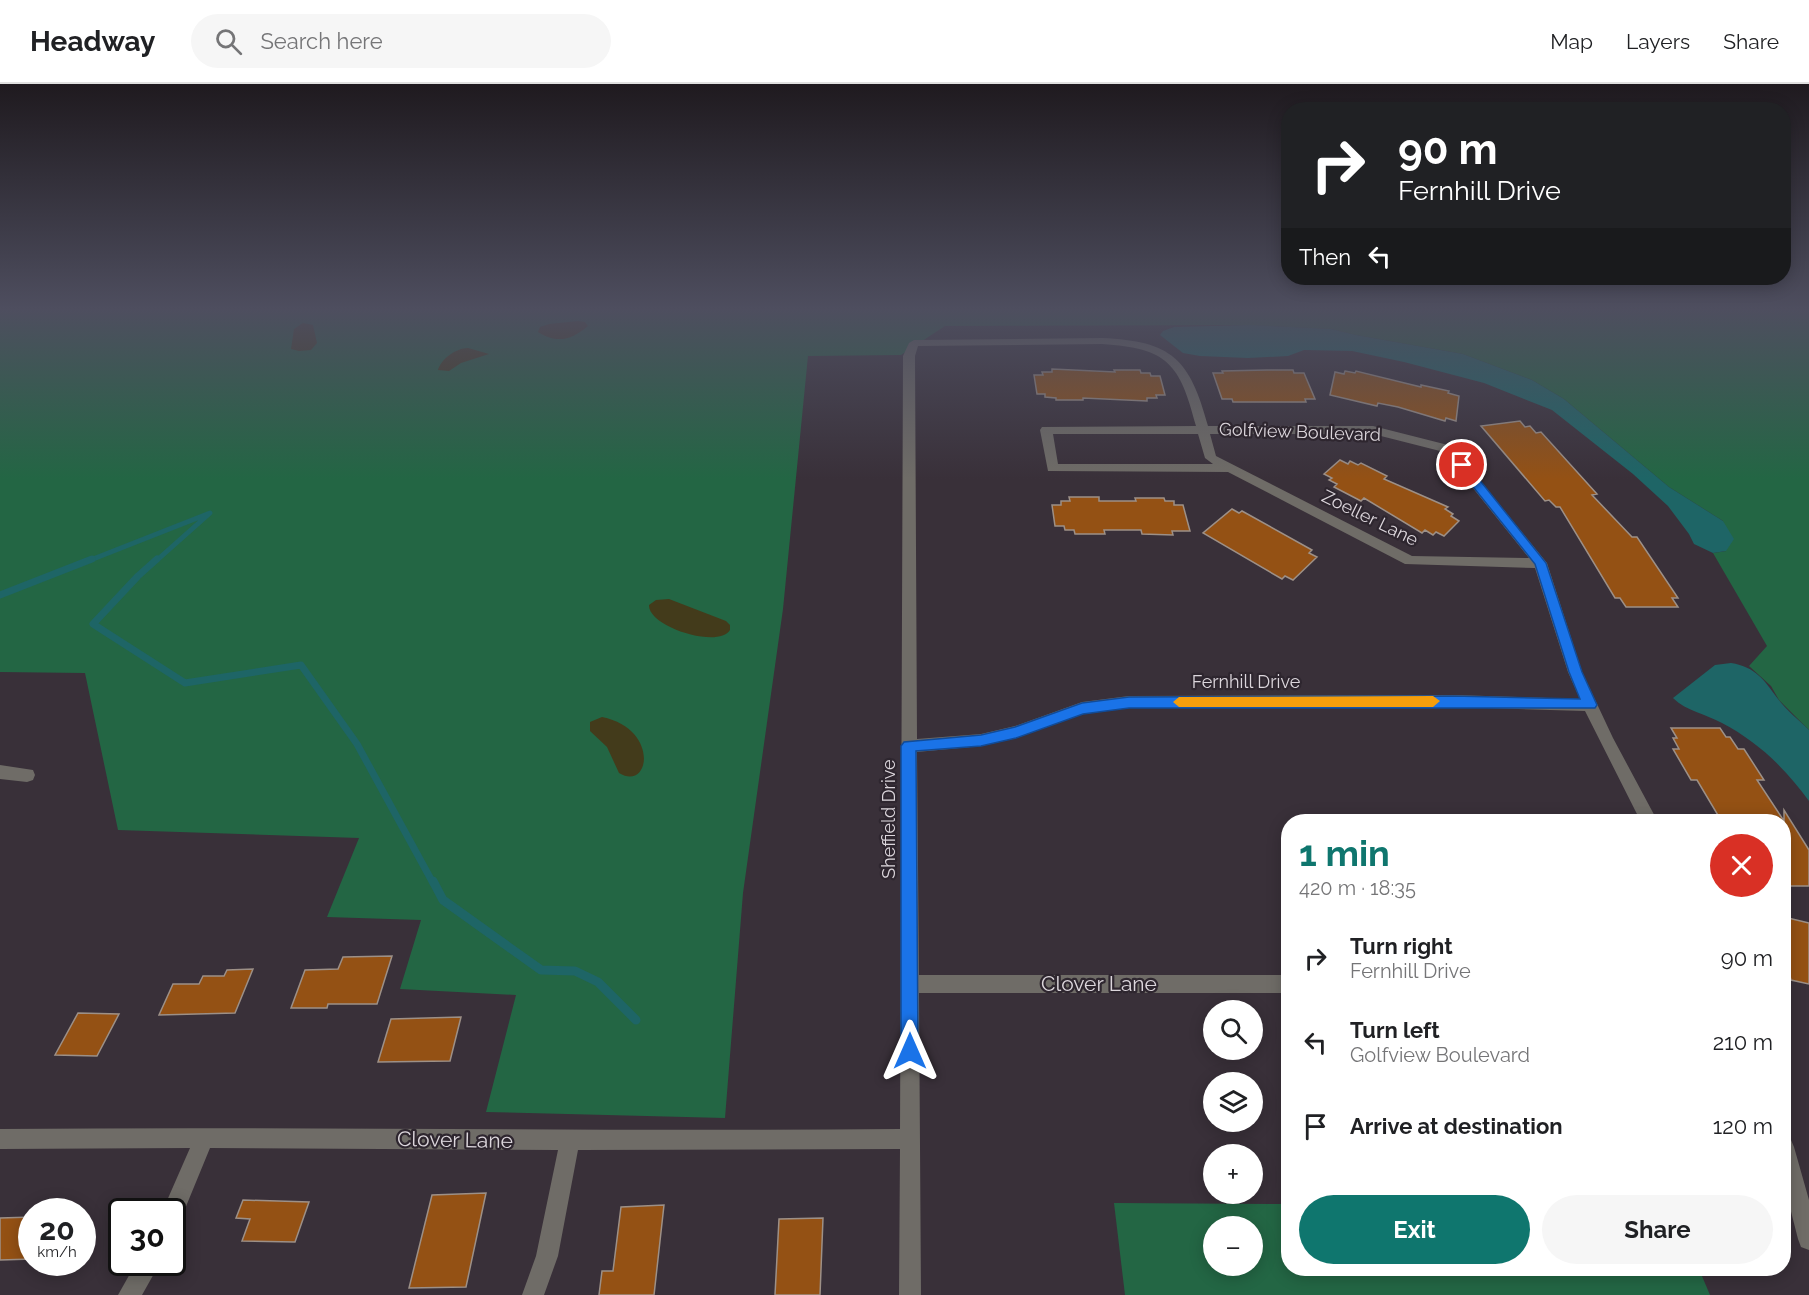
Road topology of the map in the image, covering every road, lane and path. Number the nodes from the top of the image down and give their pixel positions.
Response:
1 (909, 366) edge
2 (1177, 366) edge
3 (1046, 430) joint
4 (1202, 430) junction
5 (1230, 468) junction
6 (1540, 563) junction
7 (1590, 705) junction
8 (909, 746) junction
9 (0, 772) edge
10 (27, 776) dead end
11 (1646, 814) edge
12 (910, 984) junction
13 (1281, 984) edge
14 (205, 1137) junction
15 (0, 1139) edge
16 (909, 1139) junction
17 (570, 1141) junction
18 (1791, 1173) edge
19 (179, 1198) edge
20 (1809, 1239) edge
21 (141, 1276) edge
22 (129, 1295) edge
23 (533, 1295) edge
24 (910, 1295) edge

1 - 8 street, Sheffield Drive
2 - 4 street, Zoeller Lane
3 - 4 street, Golfview Boulevard
3 - 5 street, Zoeller Lane
4 - 5 street, Zoeller Lane
4 - 6 street, Golfview Boulevard
5 - 6 street, Zoeller Lane
6 - 7 street, Golfview Boulevard
7 - 8 street, Fernhill Drive
7 - 11 street, Golfview Boulevard
8 - 12 street, Sheffield Drive
9 - 10 street
12 - 13 street, Clover Lane
12 - 16 street, Sheffield Drive
14 - 15 street, Clover Lane
14 - 17 street, Clover Lane
14 - 19 street
16 - 17 street, Clover Lane
16 - 24 street, Sheffield Drive
17 - 23 street
18 - 20 street
21 - 22 street

